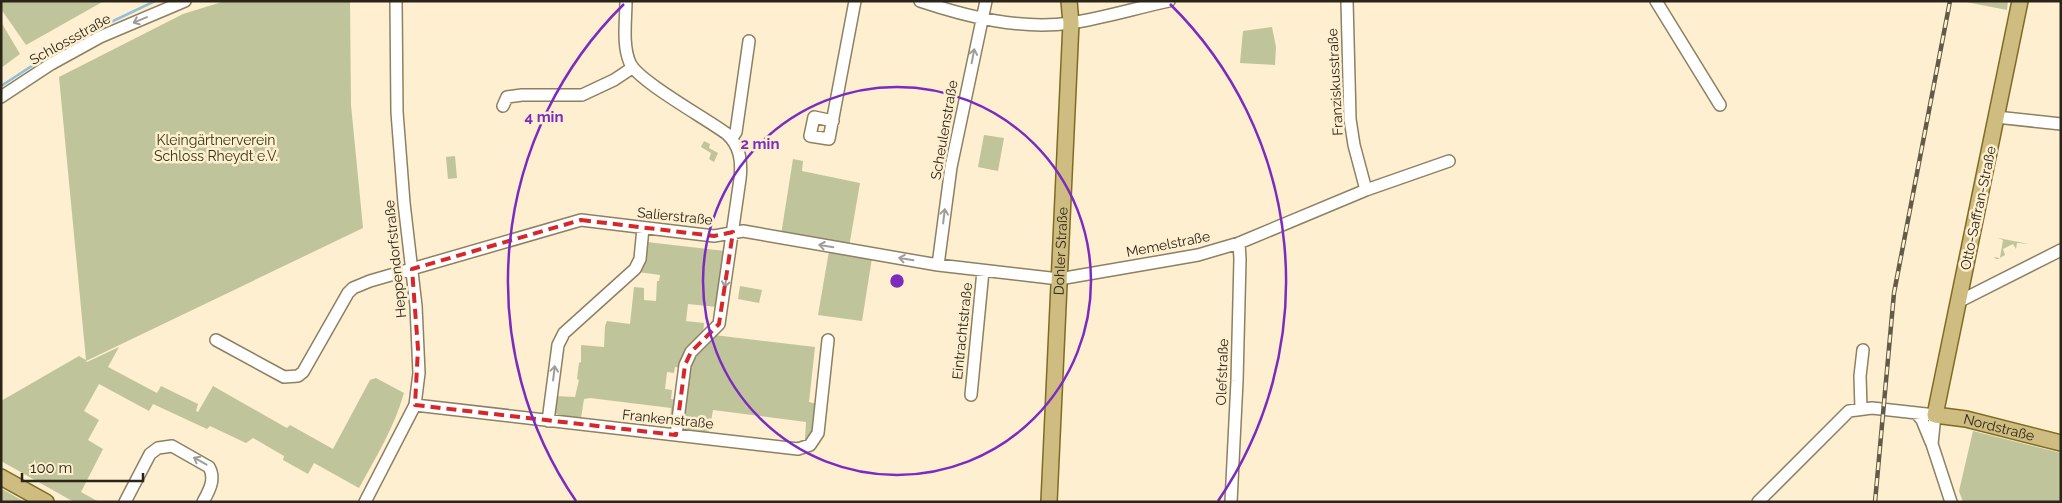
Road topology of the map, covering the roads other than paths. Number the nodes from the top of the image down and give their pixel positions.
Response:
1 (185, 1) edge
2 (396, 1) edge
3 (626, 1) edge
4 (855, 1) edge
5 (920, 1) edge
6 (986, 1) edge
7 (1069, 1) edge
8 (1169, 1) edge
9 (1347, 1) edge
10 (1656, 1) edge
11 (2020, 1) edge
12 (981, 19) junction
13 (1070, 23) junction
14 (749, 41) dead end
15 (632, 68) junction
16 (1, 97) edge
17 (1720, 105) dead end
18 (503, 106) dead end
19 (1996, 117) junction
20 (833, 121) dead end
21 (2061, 124) edge
22 (732, 138) junction
23 (1449, 161) dead end
24 (1366, 190) junction
25 (643, 228) junction
26 (733, 232) junction
27 (1239, 243) junction
28 (2061, 250) edge
29 (938, 265) junction
30 (412, 269) junction
31 (983, 271) junction
32 (1059, 279) junction
33 (1958, 302) junction
34 (216, 340) dead end
35 (828, 340) dead end
36 (1863, 350) dead end
37 (971, 395) dead end
38 (415, 404) junction
39 (1860, 409) junction
40 (1916, 413) junction
41 (1936, 415) junction
42 (548, 421) junction
43 (676, 435) junction
44 (2061, 443) edge
45 (1932, 444) junction
46 (1, 477) edge
47 (46, 502) edge
48 (125, 502) edge
49 (203, 502) edge
50 (365, 502) edge
51 (1049, 502) edge
52 (1231, 502) edge
53 (1758, 502) edge
54 (1951, 502) edge

1 -> 16 street, Schlossstraße
2 - 30 street, Heppendorfstraße
3 - 15 street
4 - 20 street
5 - 12 street
6 - 12 street, Scheulenstraße
7 - 13 main road, Dohler Straße
8 - 13 street
9 - 24 street, Franziskusstraße
10 - 17 street
11 - 19 main road, Otto-Saffran-Straße
12 - 13 street
29 -> 12 street, Scheulenstraße
13 - 32 main road, Dohler Straße
14 - 22 street
15 - 18 street
15 - 22 street
19 - 21 street
19 - 33 main road, Otto-Saffran-Straße
22 - 26 street
23 - 24 street, Memelstraße
24 - 27 street, Memelstraße
25 - 26 street, Salierstraße
25 - 30 street, Salierstraße
42 -> 25 street
29 -> 26 street, Salierstraße
26 -> 43 street
27 - 32 street, Memelstraße
27 - 52 street, Olefstraße
28 - 33 street
29 - 31 street, Memelstraße
30 - 34 street, Salierstraße
30 - 38 street, Heppendorfstraße
31 - 32 street, Memelstraße
31 - 37 street, Eintrachtstraße
32 - 51 main road, Dohler Straße
33 - 41 main road, Otto-Saffran-Straße
35 - 43 street, Frankenstraße
36 - 39 street
38 - 42 street, Frankenstraße
38 - 50 street, Heppendorfstraße
39 - 40 street
39 - 53 street
40 - 41 street
40 - 45 street
41 - 44 main road, Nordstraße
41 - 45 street
42 - 43 street, Frankenstraße
45 - 54 street
46 - 47 main road
49 -> 48 street

